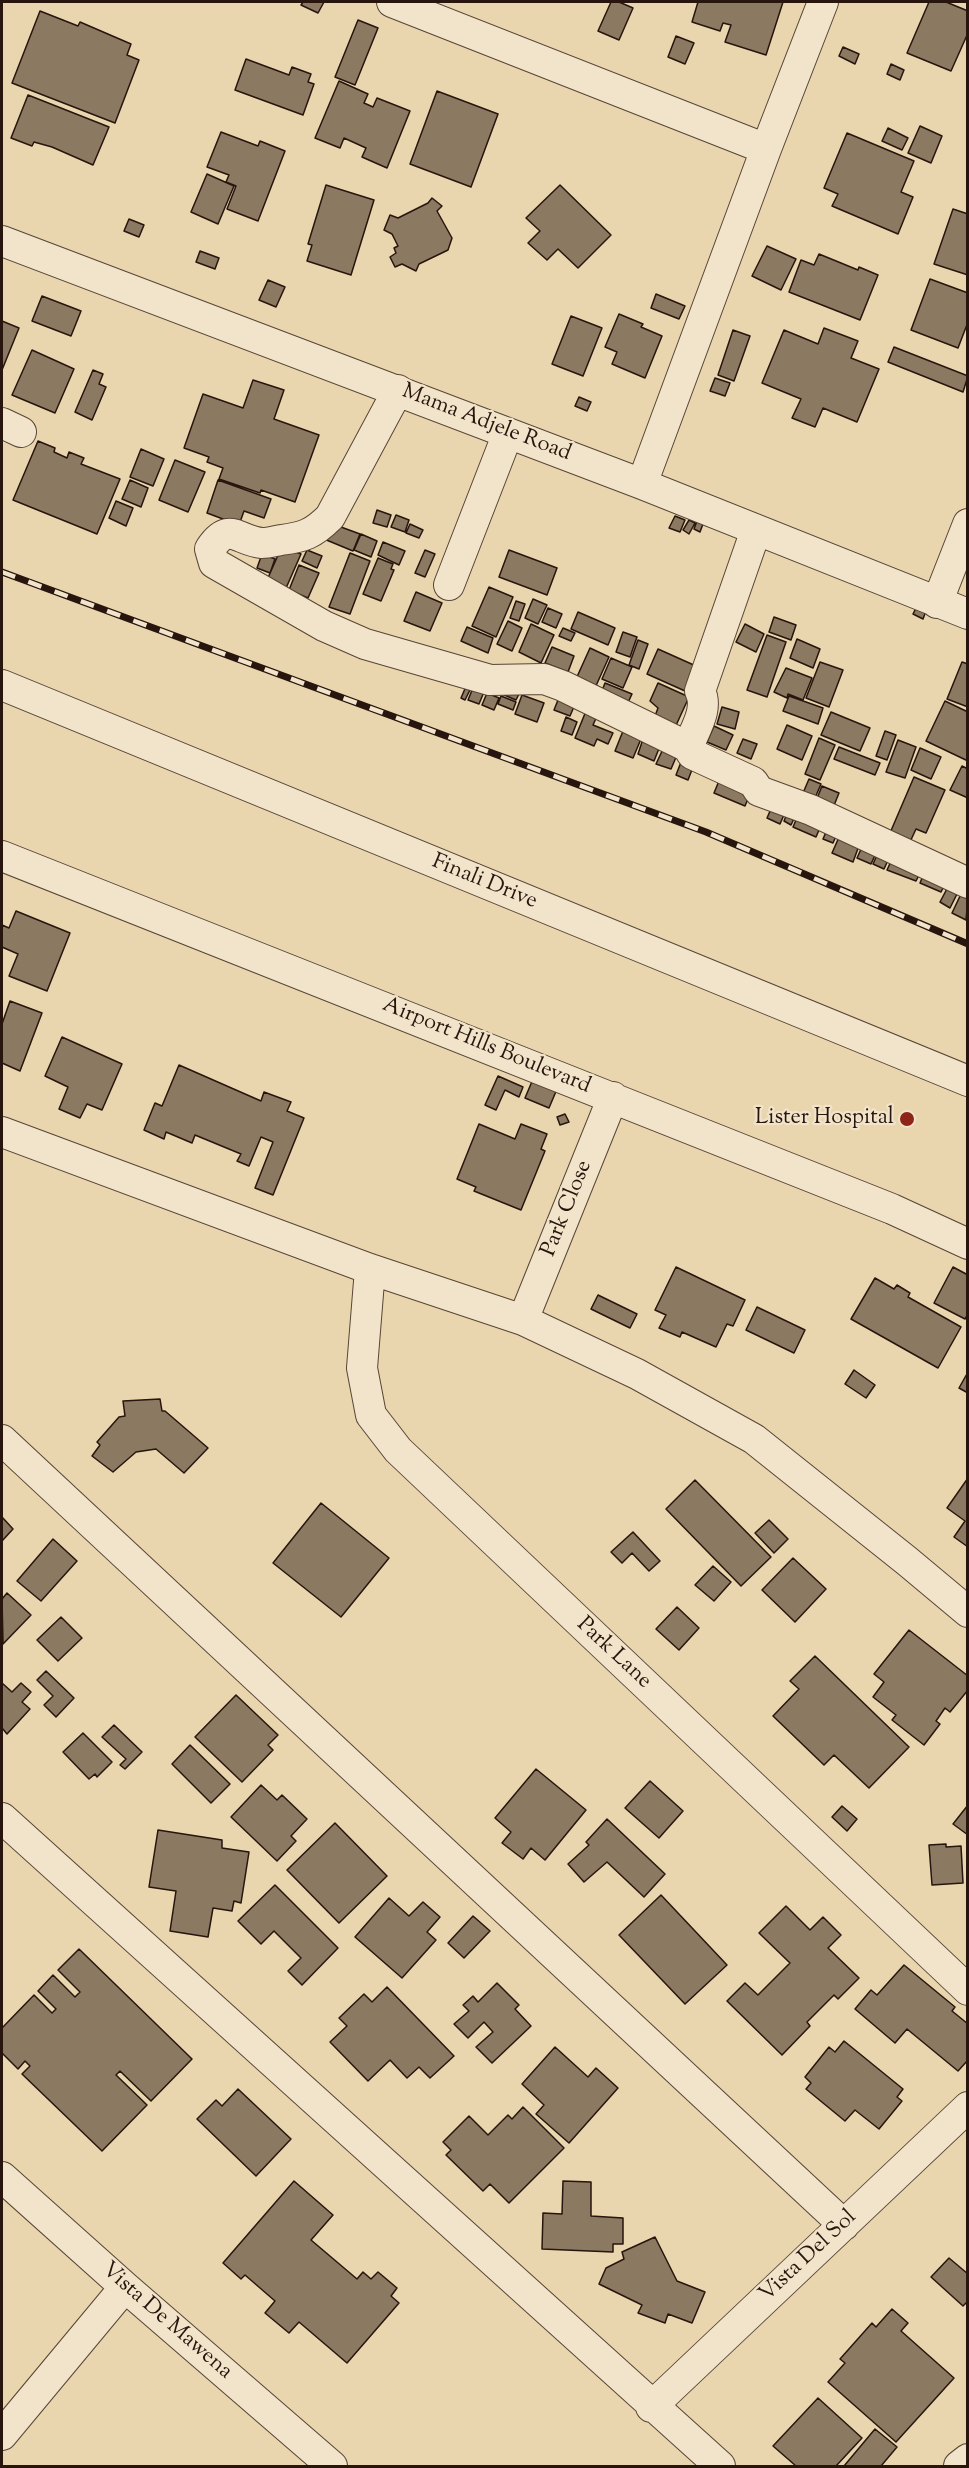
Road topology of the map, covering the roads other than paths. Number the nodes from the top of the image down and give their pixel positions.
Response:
1 (392, 2) edge
2 (823, 2) edge
3 (766, 149) junction
4 (2, 241) edge
5 (398, 390) junction
6 (507, 433) junction
7 (642, 484) junction
8 (968, 524) edge
9 (756, 530) junction
10 (449, 585) dead end
11 (937, 603) junction
12 (968, 614) edge
13 (2, 685) edge
14 (688, 747) junction
15 (2, 856) edge
16 (968, 883) edge
17 (968, 1081) edge
18 (613, 1097) junction
19 (2, 1132) edge
20 (968, 1244) edge
21 (370, 1269) junction
22 (523, 1320) junction
23 (2, 1440) edge
24 (968, 1612) edge
25 (2, 1818) edge
26 (968, 1990) edge
27 (968, 2107) edge
28 (2, 2177) edge
29 (844, 2225) junction
30 (125, 2288) junction
31 (651, 2407) junction
32 (2, 2435) edge
33 (968, 2458) edge
34 (332, 2466) edge
35 (720, 2466) edge
36 (959, 2466) edge

1 - 3 street
2 - 3 street
3 - 7 street
4 - 5 street, Mama Adjele Road
5 - 6 street, Mama Adjele Road
5 - 14 street
6 - 7 street, Mama Adjele Road
6 - 10 street
7 - 9 street, Mama Adjele Road
8 - 11 street
9 - 11 street, Mama Adjele Road
9 - 14 street
11 - 12 street, Mama Adjele Road
13 - 17 street, Finali Drive
14 - 16 street
15 - 18 street, Airport Hills Boulevard
18 - 20 street, Airport Hills Boulevard
18 - 22 street, Park Close
19 - 21 street
21 - 22 street
21 - 26 street, Park Lane
22 - 24 street
23 - 29 street
25 - 31 street
27 - 29 street, Vista Del Sol
28 - 30 street, Vista De Mawena
29 - 31 street, Vista Del Sol
30 - 32 street
30 - 34 street, Vista De Mawena
31 - 35 street
33 - 36 street

